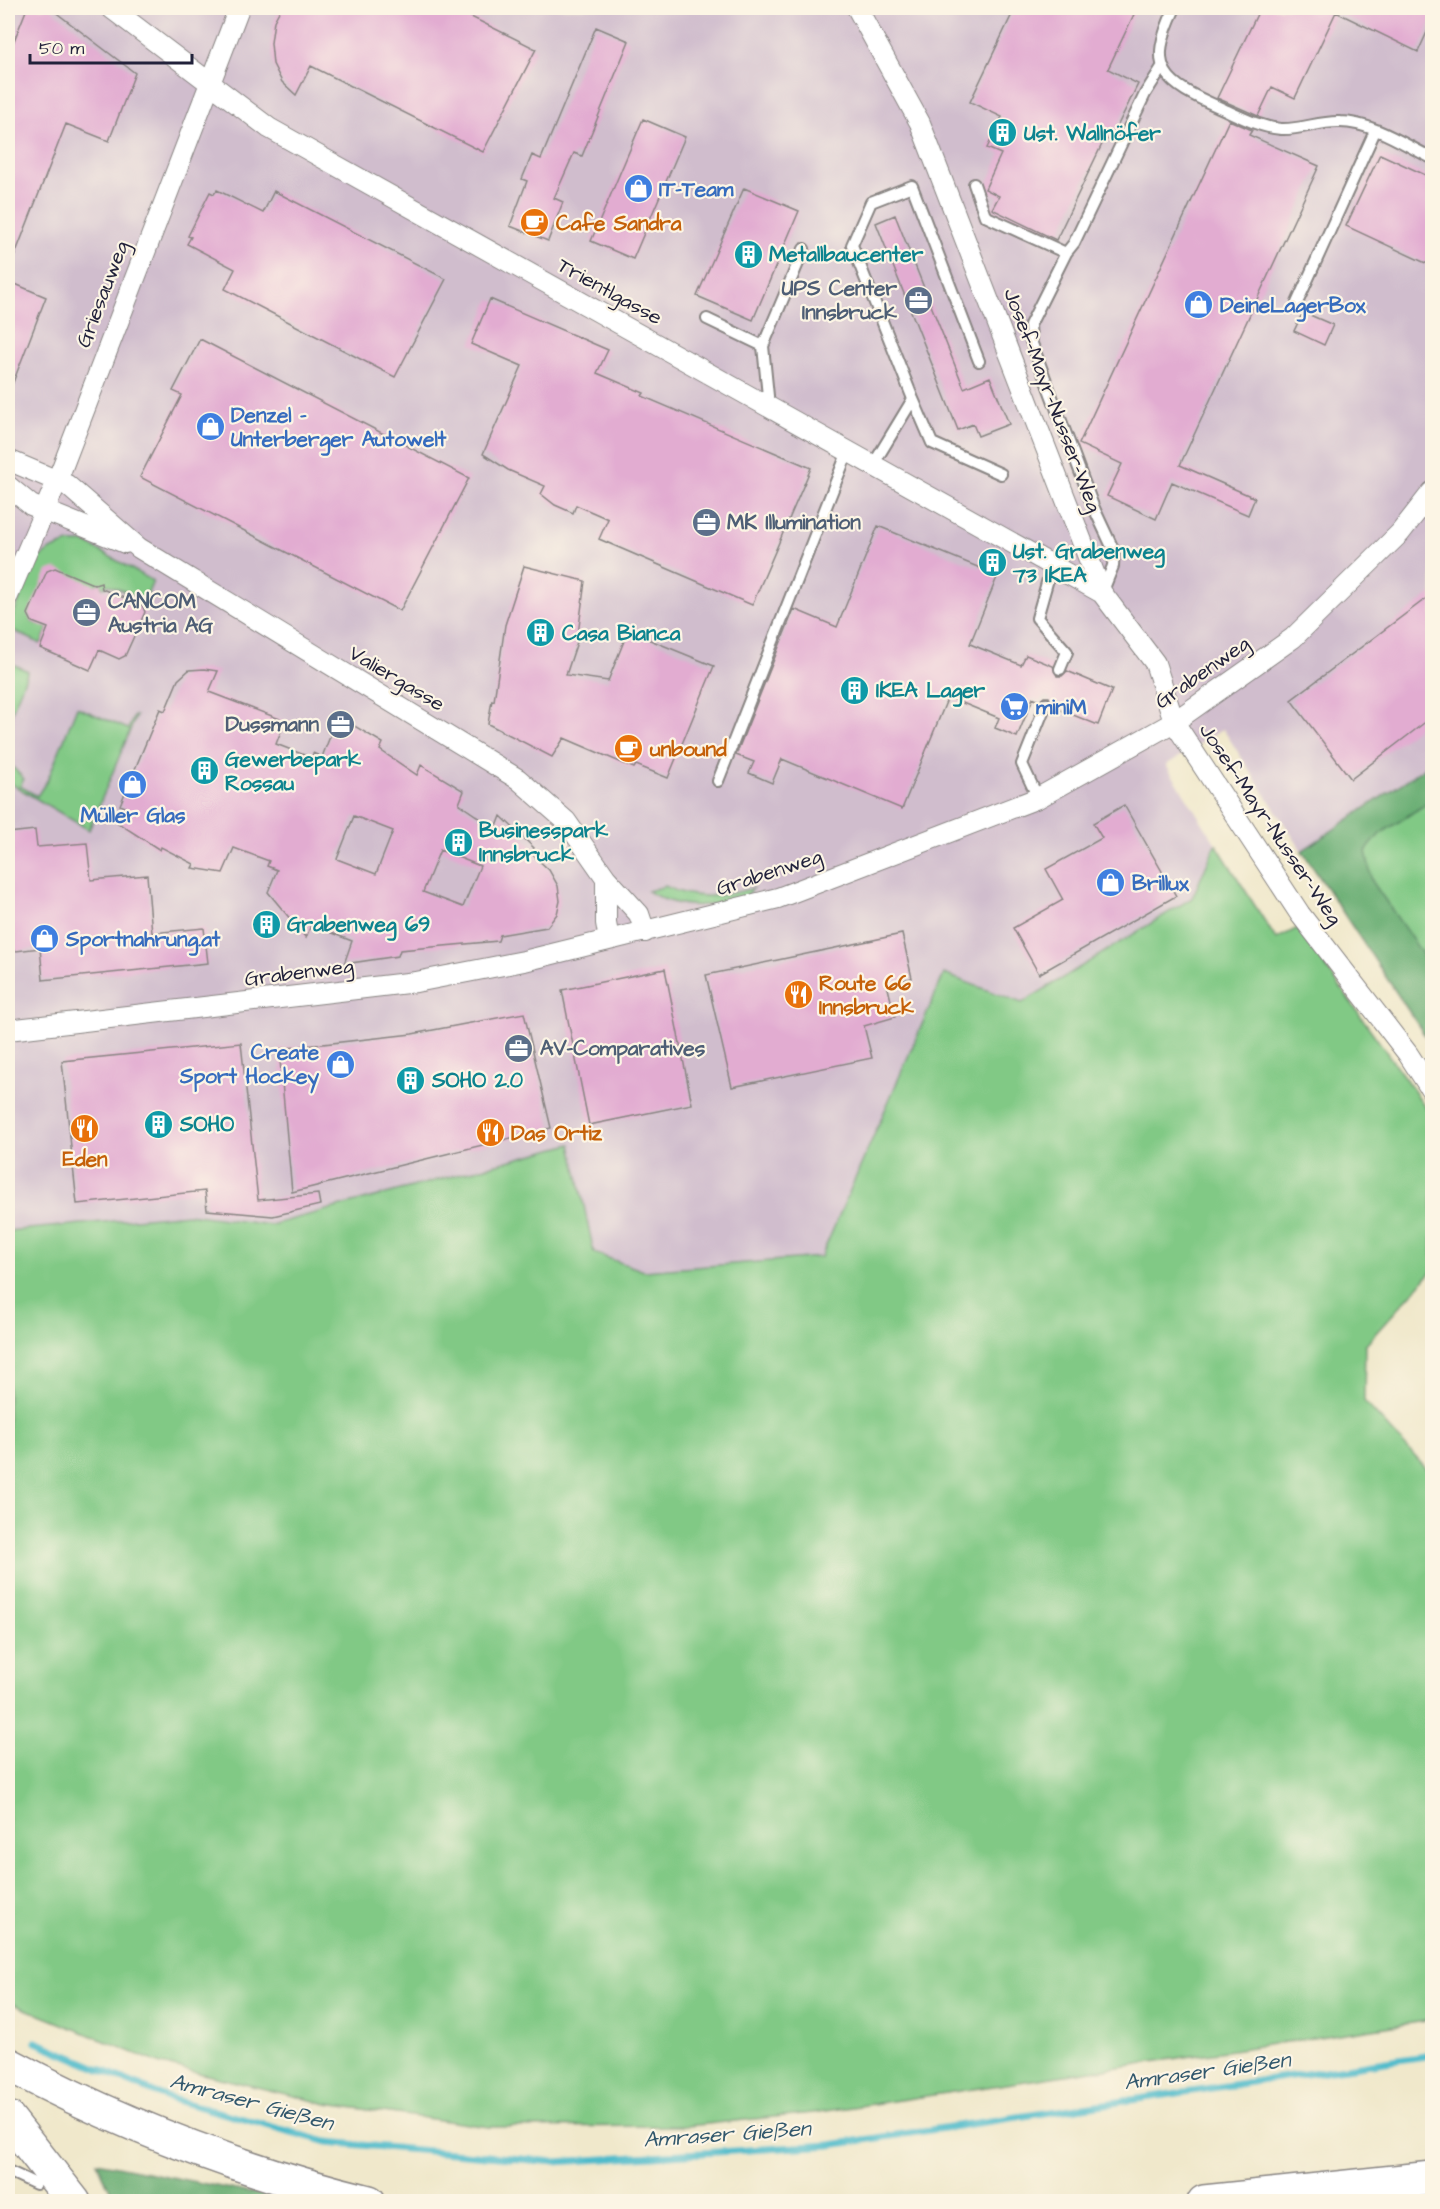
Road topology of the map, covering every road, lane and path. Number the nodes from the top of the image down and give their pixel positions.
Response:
1 (111, 8) edge
2 (239, 8) edge
3 (857, 8) edge
4 (1175, 8) edge
5 (1162, 67) junction
6 (209, 84) junction
7 (1375, 131) junction
8 (1432, 158) edge
9 (974, 184) dead end
10 (804, 249) dead end
11 (1066, 253) junction
12 (1297, 303) dead end
13 (707, 319) dead end
14 (763, 346) junction
15 (979, 361) dead end
16 (913, 399) junction
17 (769, 406) junction
18 (848, 450) junction
19 (8, 460) edge
20 (873, 465) junction
21 (1001, 474) dead end
22 (57, 481) junction
23 (8, 486) edge
24 (1432, 492) edge
25 (44, 510) junction
26 (139, 548) junction
27 (1052, 565) junction
28 (1102, 593) junction
29 (8, 596) edge
30 (1060, 669) dead end
31 (1046, 704) dead end
32 (1174, 722) junction
33 (718, 781) dead end
34 (1038, 798) junction
35 (606, 878) junction
36 (645, 932) junction
37 (609, 940) junction
38 (8, 1030) edge
39 (1432, 1091) edge
40 (8, 2064) edge
41 (8, 2118) edge
42 (8, 2148) edge
43 (1432, 2178) edge
44 (31, 2185) edge
45 (74, 2202) edge
46 (369, 2202) edge
47 (1204, 2202) edge

1 - 6 street, Trientlgasse
2 - 6 street, Griesauweg
3 - 28 street, Josef-Mayr-Nusser-Weg
4 - 5 lane
5 - 7 lane
5 - 11 lane
6 - 17 street, Trientlgasse
6 - 22 street, Griesauweg
7 - 8 lane
7 - 12 lane
9 - 11 lane
10 - 14 lane
11 - 28 lane
13 - 14 lane
14 - 17 lane
15 - 16 lane
16 - 20 lane
16 - 21 lane
17 - 18 street, Trientlgasse
18 - 20 street, Trientlgasse
18 - 33 lane
19 - 22 street, Valiergasse
20 - 27 street, Trientlgasse
22 - 25 street, Griesauweg
22 - 26 street, Valiergasse
23 - 25 street, Valiergasse
24 - 32 street, Grabenweg
25 - 26 street, Valiergasse
25 - 29 street, Griesauweg
26 - 35 street, Valiergasse
27 - 28 street, Trientlgasse
27 - 30 lane
28 - 32 street, Josef-Mayr-Nusser-Weg
31 - 34 lane
32 - 34 street, Grabenweg
32 - 39 street, Josef-Mayr-Nusser-Weg
34 - 36 street, Grabenweg
35 - 36 street, Valiergasse
35 - 37 street
36 - 37 street, Grabenweg
37 - 38 street, Grabenweg
40 - 46 highway
41 - 45 highway
42 - 44 highway
43 - 47 highway

